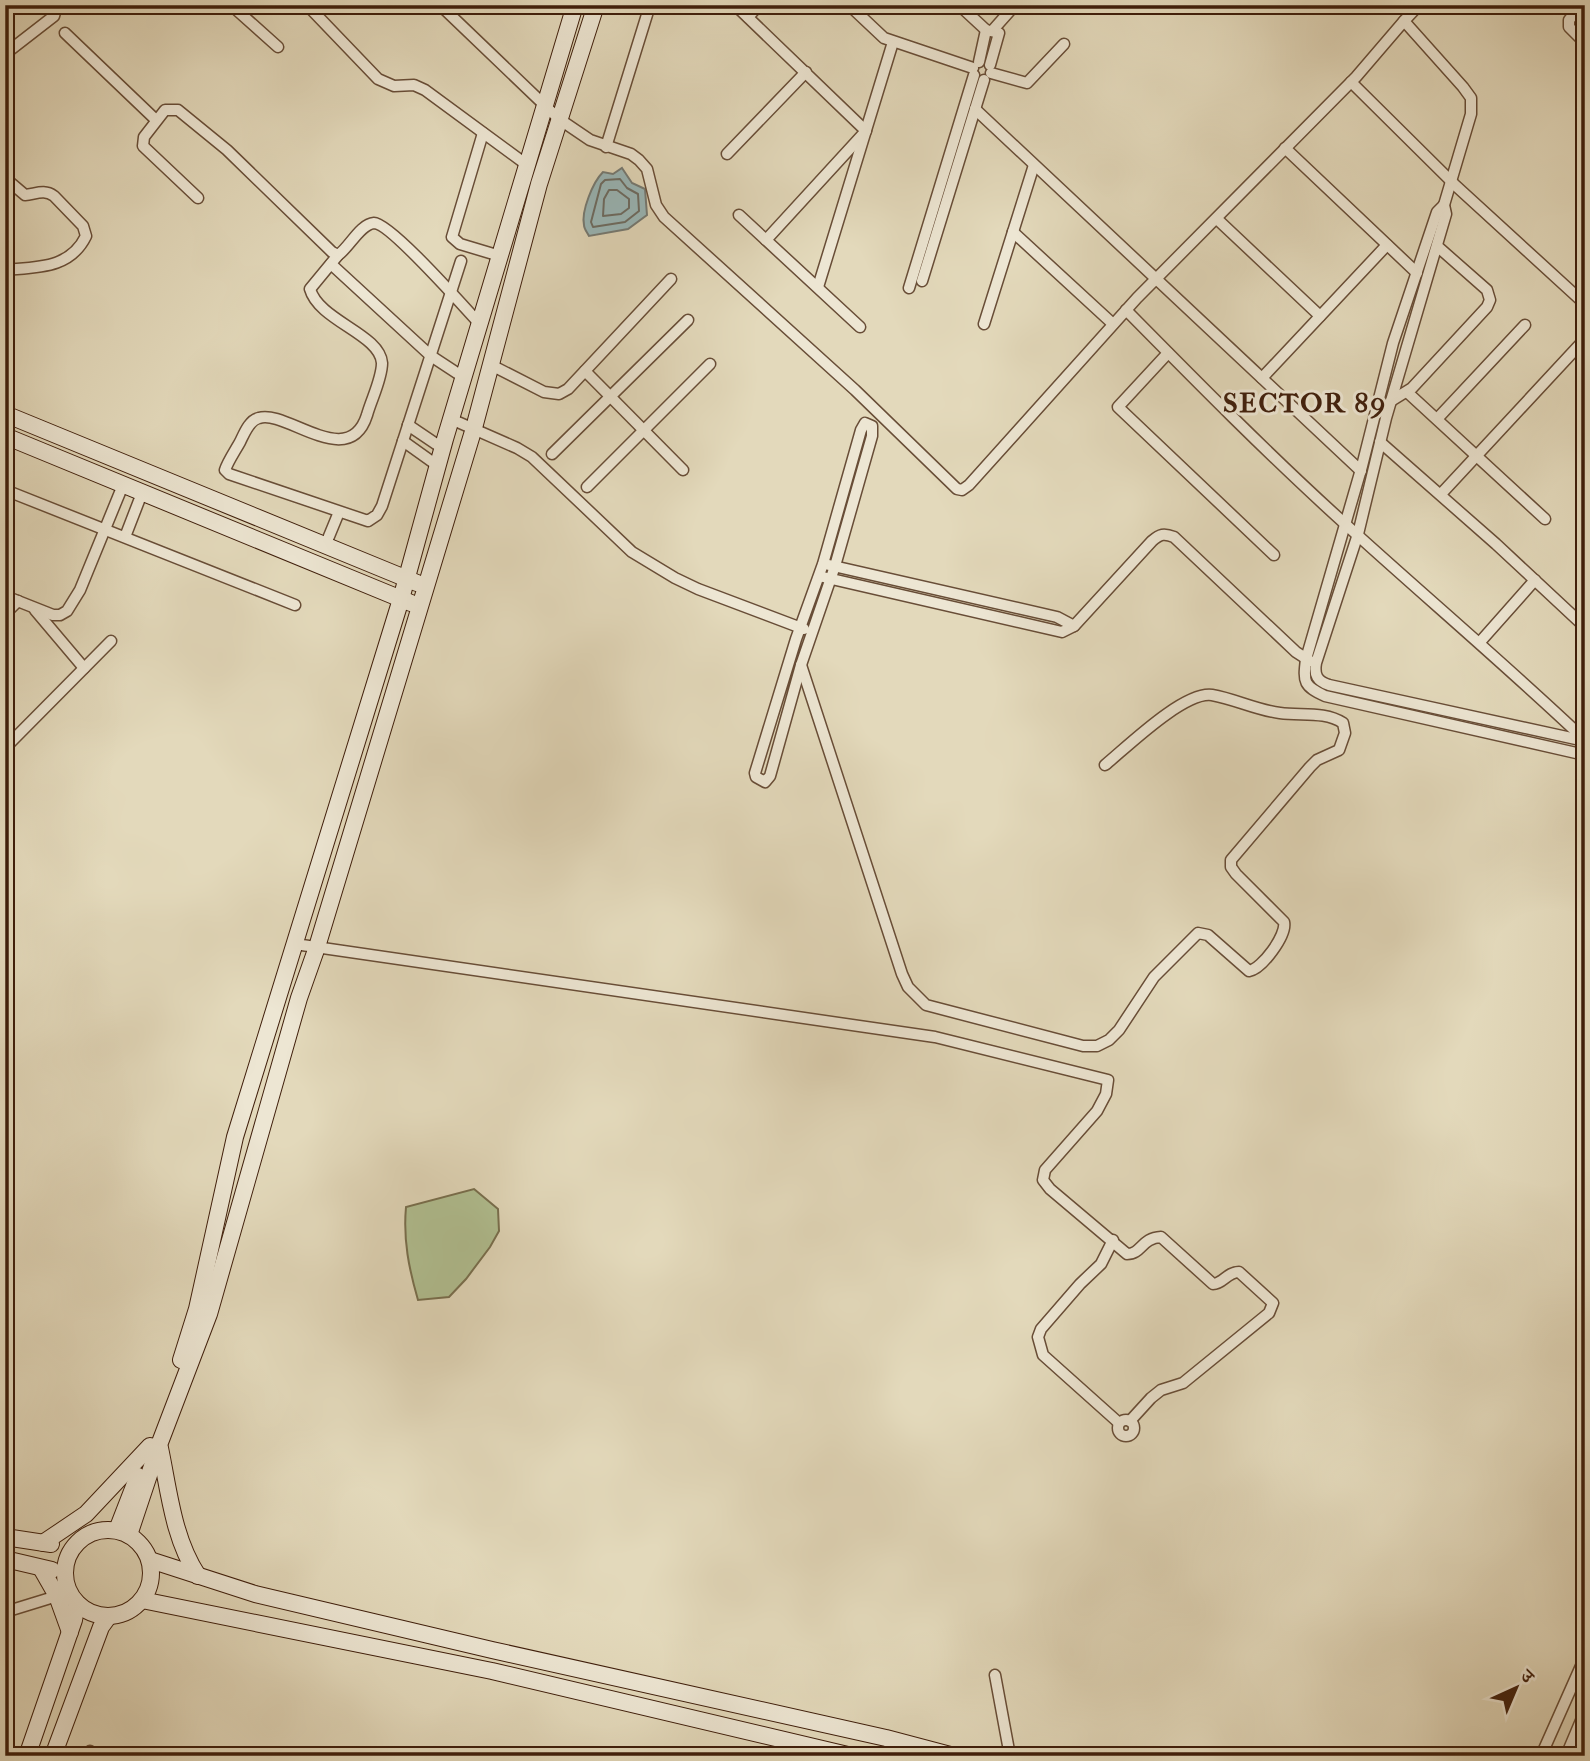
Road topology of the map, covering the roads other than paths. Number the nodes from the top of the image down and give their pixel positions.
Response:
1 (57, 5) edge
2 (231, 5) edge
3 (307, 5) edge
4 (440, 5) edge
5 (575, 5) edge
6 (596, 5) edge
7 (650, 5) edge
8 (735, 5) edge
9 (759, 5) edge
10 (849, 5) edge
11 (959, 5) edge
12 (1015, 5) edge
13 (1419, 5) edge
14 (1582, 5) edge
15 (748, 17) junction
16 (1404, 21) junction
17 (989, 31) junction
18 (65, 33) dead end
19 (893, 42) junction
20 (1585, 43) edge
21 (1064, 44) dead end
22 (278, 47) dead end
23 (5, 54) edge
24 (982, 70) junction
25 (806, 72) junction
26 (1350, 82) junction
27 (545, 105) junction
28 (975, 109) junction
29 (559, 119) junction
30 (156, 120) junction
31 (866, 131) junction
32 (483, 133) junction
33 (606, 147) junction
34 (1285, 148) junction
35 (727, 154) dead end
36 (527, 164) junction
37 (1034, 165) junction
38 (5, 178) edge
39 (1451, 180) junction
40 (198, 198) dead end
41 (1444, 205) junction
42 (740, 215) dead end
43 (1217, 219) junction
44 (1013, 232) junction
45 (766, 240) junction
46 (1387, 245) junction
47 (1437, 246) junction
48 (500, 256) junction
49 (334, 259) junction
50 (461, 261) dead end
51 (5, 270) edge
52 (1417, 273) junction
53 (671, 279) dead end
54 (1156, 279) junction
55 (922, 281) dead end
56 (818, 288) junction
57 (909, 288) dead end
58 (452, 293) junction
59 (1585, 304) edge
60 (1126, 310) junction
61 (1320, 316) junction
62 (688, 320) dead end
63 (479, 323) junction
64 (984, 324) dead end
65 (1113, 324) junction
66 (1525, 325) dead end
67 (860, 327) dead end
68 (1585, 339) edge
69 (1168, 353) junction
70 (431, 356) junction
71 (710, 364) dead end
72 (491, 365) junction
73 (585, 371) junction
74 (463, 377) junction
75 (1262, 378) junction
76 (1407, 392) junction
77 (610, 396) junction
78 (1391, 401) junction
79 (5, 414) edge
80 (451, 419) junction
81 (1437, 419) junction
82 (408, 425) junction
83 (474, 428) junction
84 (643, 430) junction
85 (5, 436) edge
86 (403, 441) junction
87 (1380, 442) junction
88 (442, 448) junction
89 (552, 454) dead end
90 (1477, 456) junction
91 (438, 466) junction
92 (683, 470) dead end
93 (1361, 471) junction
94 (123, 485) junction
95 (587, 487) dead end
96 (5, 490) edge
97 (142, 493) junction
98 (1441, 494) junction
99 (340, 512) junction
100 (1545, 519) dead end
101 (1346, 525) junction
102 (105, 529) junction
103 (1357, 534) junction
104 (125, 537) junction
105 (325, 546) junction
106 (1274, 555) dead end
107 (823, 564) junction
108 (835, 566) junction
109 (824, 577) junction
110 (407, 580) junction
111 (1535, 580) junction
112 (426, 585) junction
113 (5, 596) edge
114 (401, 599) junction
115 (18, 601) junction
116 (295, 605) dead end
117 (420, 607) junction
118 (33, 608) junction
119 (5, 614) edge
120 (1074, 626) junction
121 (800, 627) junction
122 (1585, 627) edge
123 (811, 633) junction
124 (111, 641) dead end
125 (1480, 642) junction
126 (1311, 661) junction
127 (801, 665) junction
128 (83, 668) junction
129 (1317, 679) junction
130 (1308, 687) junction
131 (1585, 740) edge
132 (5, 748) edge
133 (1585, 755) edge
134 (1105, 765) dead end
135 (297, 936) junction
136 (319, 940) junction
137 (1112, 1240) junction
138 (155, 1445) junction
139 (123, 1532) junction
140 (5, 1537) edge
141 (43, 1543) junction
142 (73, 1546) junction
143 (5, 1559) edge
144 (150, 1560) junction
145 (41, 1568) junction
146 (64, 1573) junction
147 (198, 1576) junction
148 (57, 1596) junction
149 (142, 1600) junction
150 (77, 1603) junction
151 (5, 1612) edge
152 (109, 1616) junction
153 (70, 1632) junction
154 (1585, 1657) edge
155 (995, 1675) dead end
156 (1585, 1711) edge
157 (833, 1726) junction
158 (829, 1751) junction
159 (27, 1756) edge
160 (52, 1756) edge
161 (852, 1756) edge
162 (954, 1756) edge
163 (1010, 1756) edge
164 (1541, 1756) edge
165 (1566, 1756) edge

1 - 23 street
2 - 22 street
3 - 32 street
4 - 27 street
5 - 27 street
6 - 29 street
7 - 33 street
8 - 15 street
9 - 15 street
10 - 19 street
11 - 17 street
12 - 17 street
13 - 16 street
14 - 20 street
15 - 25 street
16 - 26 street
16 - 39 street
17 - 24 street
18 - 30 street
19 - 24 street
19 - 31 street
21 - 24 street
24 - 28 street
24 - 57 street
25 - 31 street
25 - 35 street
26 - 34 street
26 - 39 street
27 - 29 street
27 - 36 street
28 - 37 street
28 - 55 street
29 - 33 street
29 - 72 street
30 - 40 street
30 - 49 street
31 - 45 street
31 - 56 street
32 - 36 street
32 - 48 street
33 - 65 street
34 - 43 street
34 - 46 street
36 - 48 street
37 - 44 street
37 - 54 street
38 - 51 street
39 - 41 street
39 - 59 street
41 - 47 street
41 - 52 street
42 - 45 street
43 - 54 street
43 - 61 street
44 - 64 street
44 - 65 street
45 - 56 street
46 - 52 street
46 - 61 street
47 - 76 street
47 - 78 street
48 - 63 street
49 - 58 street
49 - 70 street
49 - 99 street
50 - 58 street
52 - 93 street
53 - 73 street
54 - 60 street
54 - 75 street
56 - 67 street
58 - 63 street
58 - 70 street
60 - 65 street
60 - 69 street
61 - 75 street
62 - 77 street
63 - 74 street
66 - 81 street
68 - 90 street
69 - 101 street
69 - 106 street
70 - 74 street
70 - 82 street
71 - 84 street
72 - 73 street
72 - 83 street
73 - 77 street
74 - 80 street
75 - 93 street
76 - 78 street
76 - 81 street
77 - 84 street
77 - 89 street
78 - 87 street
79 - 105 street
80 - 83 street
80 - 88 street
81 - 90 street
82 - 86 street
82 - 88 street
83 - 112 street
83 - 121 street
84 - 92 street
84 - 95 street
85 - 94 street
86 - 91 street
86 - 99 street
87 - 98 street
87 - 103 street
88 - 91 street
90 - 98 street
90 - 100 street
91 - 110 street
93 - 101 street
94 - 97 street
94 - 102 street
96 - 102 street
97 - 104 street
97 - 114 street
98 - 111 street
99 - 105 street
101 - 103 street
101 - 126 street
102 - 104 street
102 - 118 street
103 - 125 street
103 - 126 street
104 - 116 street
105 - 110 street
107 - 108 street
107 - 108 street
107 - 109 street
108 - 109 street
108 - 120 street
109 - 120 street
109 - 121 street
109 - 123 street
110 - 112 street
110 - 114 street
111 - 122 street
111 - 125 street
112 - 117 street
113 - 115 street
114 - 117 street
114 - 135 street
115 - 118 street
115 - 119 street
117 - 136 street
118 - 128 street
120 - 126 street
121 - 123 street
121 - 127 street
123 - 127 street
124 - 128 street
125 - 131 street
126 - 129 street
126 - 130 street
127 - 134 street
128 - 132 street
129 - 130 street
129 - 131 street
130 - 133 street
135 - 136 street
135 - 138 street
136 - 137 street
136 - 138 street
137 - 137 street
138 - 139 street
138 - 141 street
138 - 147 street
139 - 142 street
139 - 144 street
140 - 141 street
141 - 142 street
142 - 146 street
143 - 145 street
144 - 147 street
144 - 149 street
145 - 146 street
145 - 148 street
146 - 150 street
147 - 157 street
148 - 151 street
148 - 153 street
149 - 152 street
149 - 158 street
150 - 152 street
150 - 153 street
152 - 160 street
153 - 159 street
154 - 164 street
155 - 163 street
156 - 165 street
157 - 158 street
157 - 162 street
158 - 161 street

